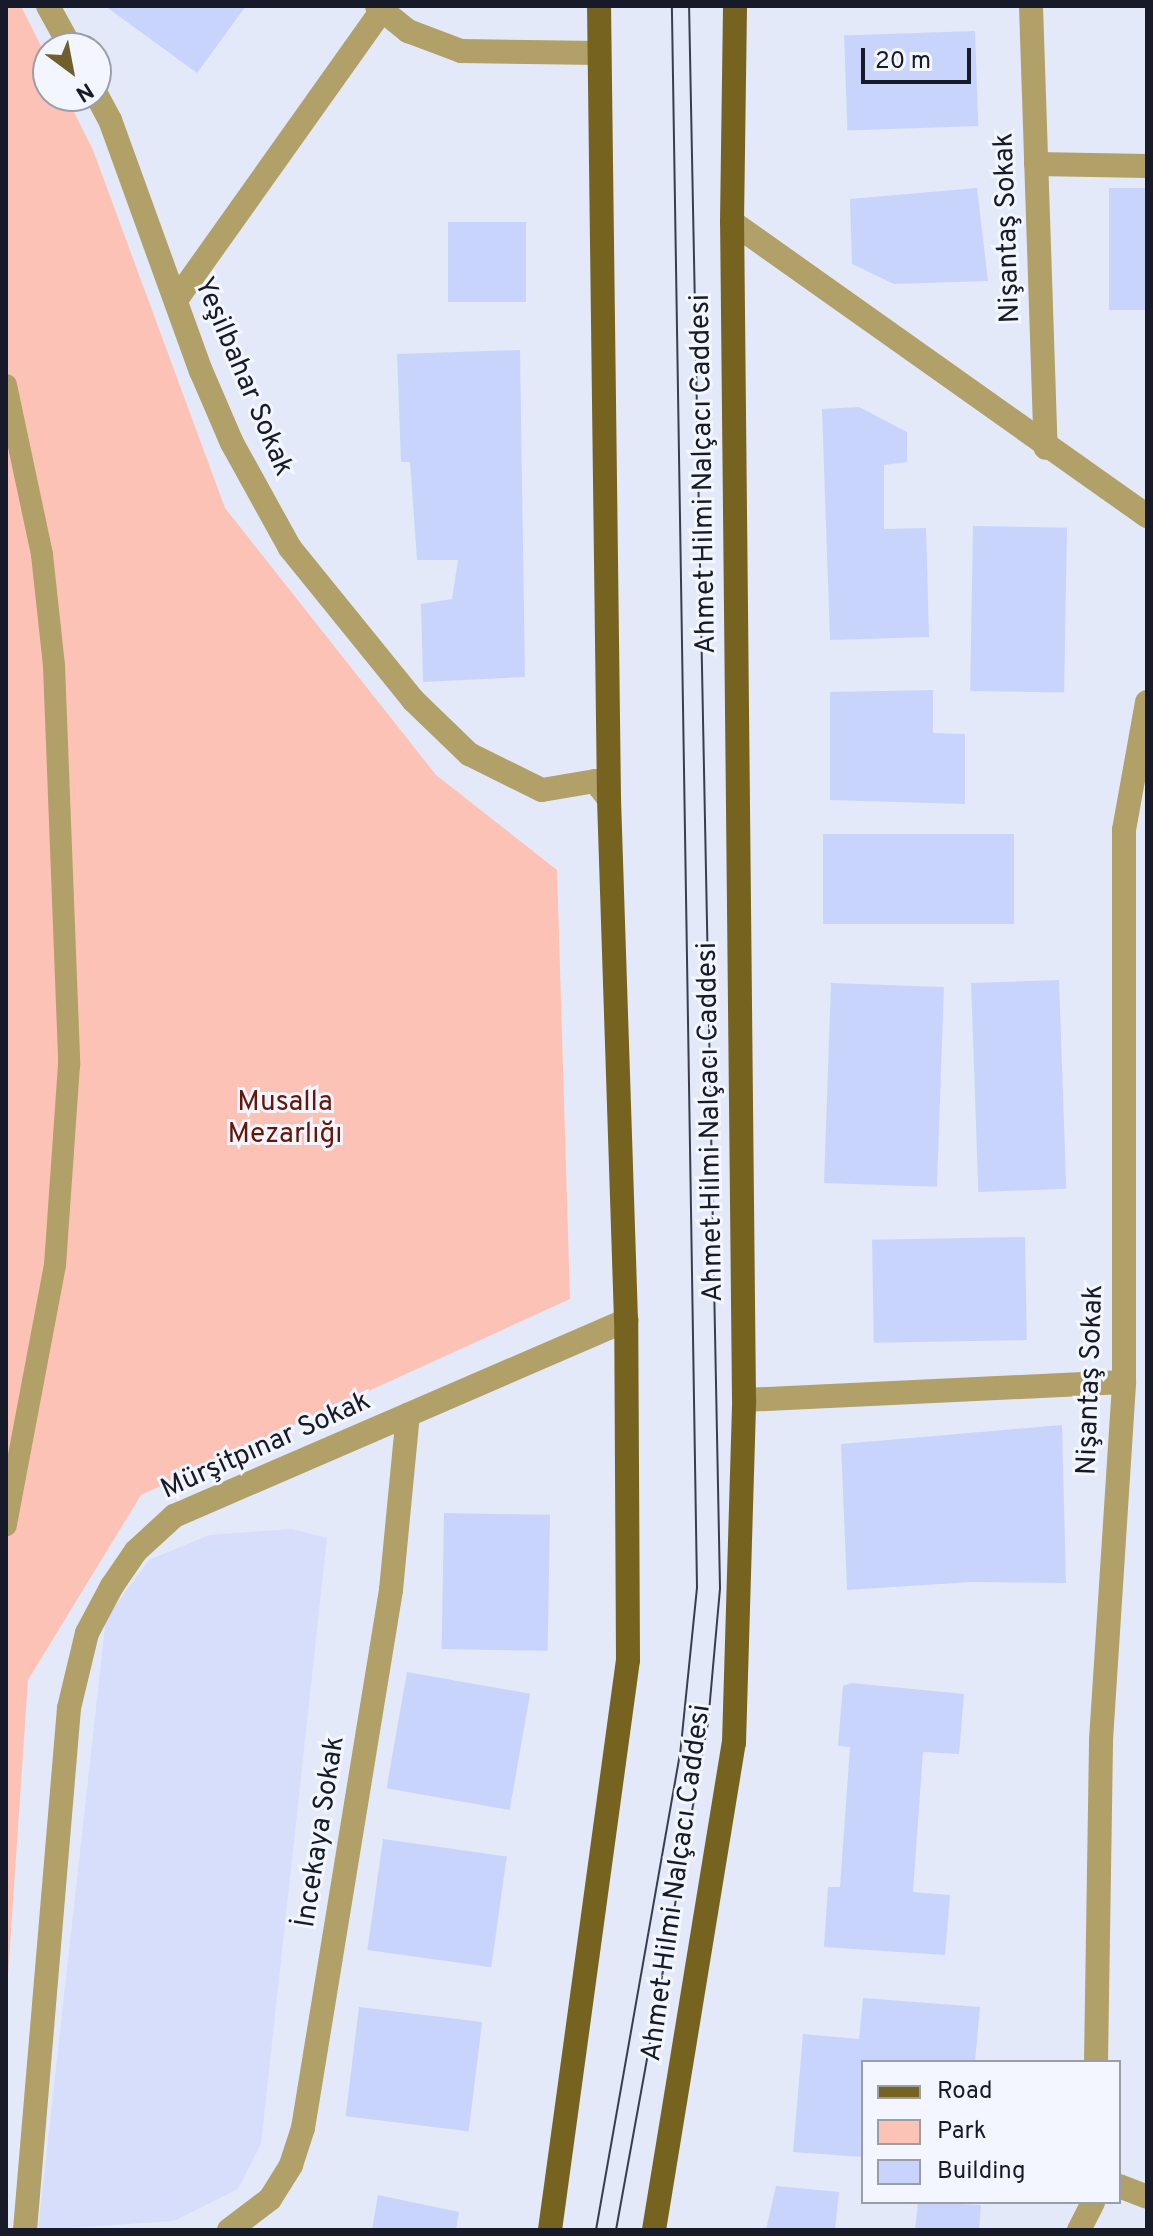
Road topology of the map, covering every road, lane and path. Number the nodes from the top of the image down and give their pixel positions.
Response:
1 (48, 6) edge
2 (599, 6) edge
3 (735, 6) edge
4 (1031, 6) edge
5 (380, 8) edge
6 (62, 32) edge
7 (598, 53) junction
8 (103, 112) edge
9 (1036, 164) junction
10 (1147, 166) edge
11 (732, 222) junction
12 (176, 300) junction
13 (6, 385) edge
14 (1046, 448) junction
15 (1147, 516) edge
16 (1147, 702) edge
17 (609, 799) junction
18 (626, 1320) junction
19 (1124, 1382) junction
20 (744, 1400) junction
21 (408, 1415) junction
22 (6, 1525) edge
23 (1096, 2060) edge
24 (1121, 2187) edge
25 (1147, 2197) edge
26 (1092, 2204) edge
27 (25, 2230) edge
28 (229, 2230) edge
29 (550, 2230) edge
30 (654, 2230) edge
31 (1079, 2230) edge

1 - 6 street
2 - 7 main road
3 - 11 main road, Ahmet Hilmi Nalçacı Caddesi
4 - 9 street, Nişantaş Sokak
5 - 7 street
5 - 12 street
7 - 17 main road
8 - 12 street, Yeşilbahar Sokak
9 - 10 street
9 - 14 street, Nişantaş Sokak
11 - 14 street
11 - 20 main road, Ahmet Hilmi Nalçacı Caddesi
12 - 17 street, Yeşilbahar Sokak
13 - 22 lane
14 - 15 street
16 - 19 street, Nişantaş Sokak
17 - 18 main road
18 - 21 street, Mürşitpınar Sokak
18 - 29 main road
19 - 20 street
19 - 23 street, Nişantaş Sokak
20 - 30 main road, Ahmet Hilmi Nalçacı Caddesi
21 - 27 street, Mürşitpınar Sokak
21 - 28 street, İncekaya Sokak
24 - 25 street
26 - 31 street

